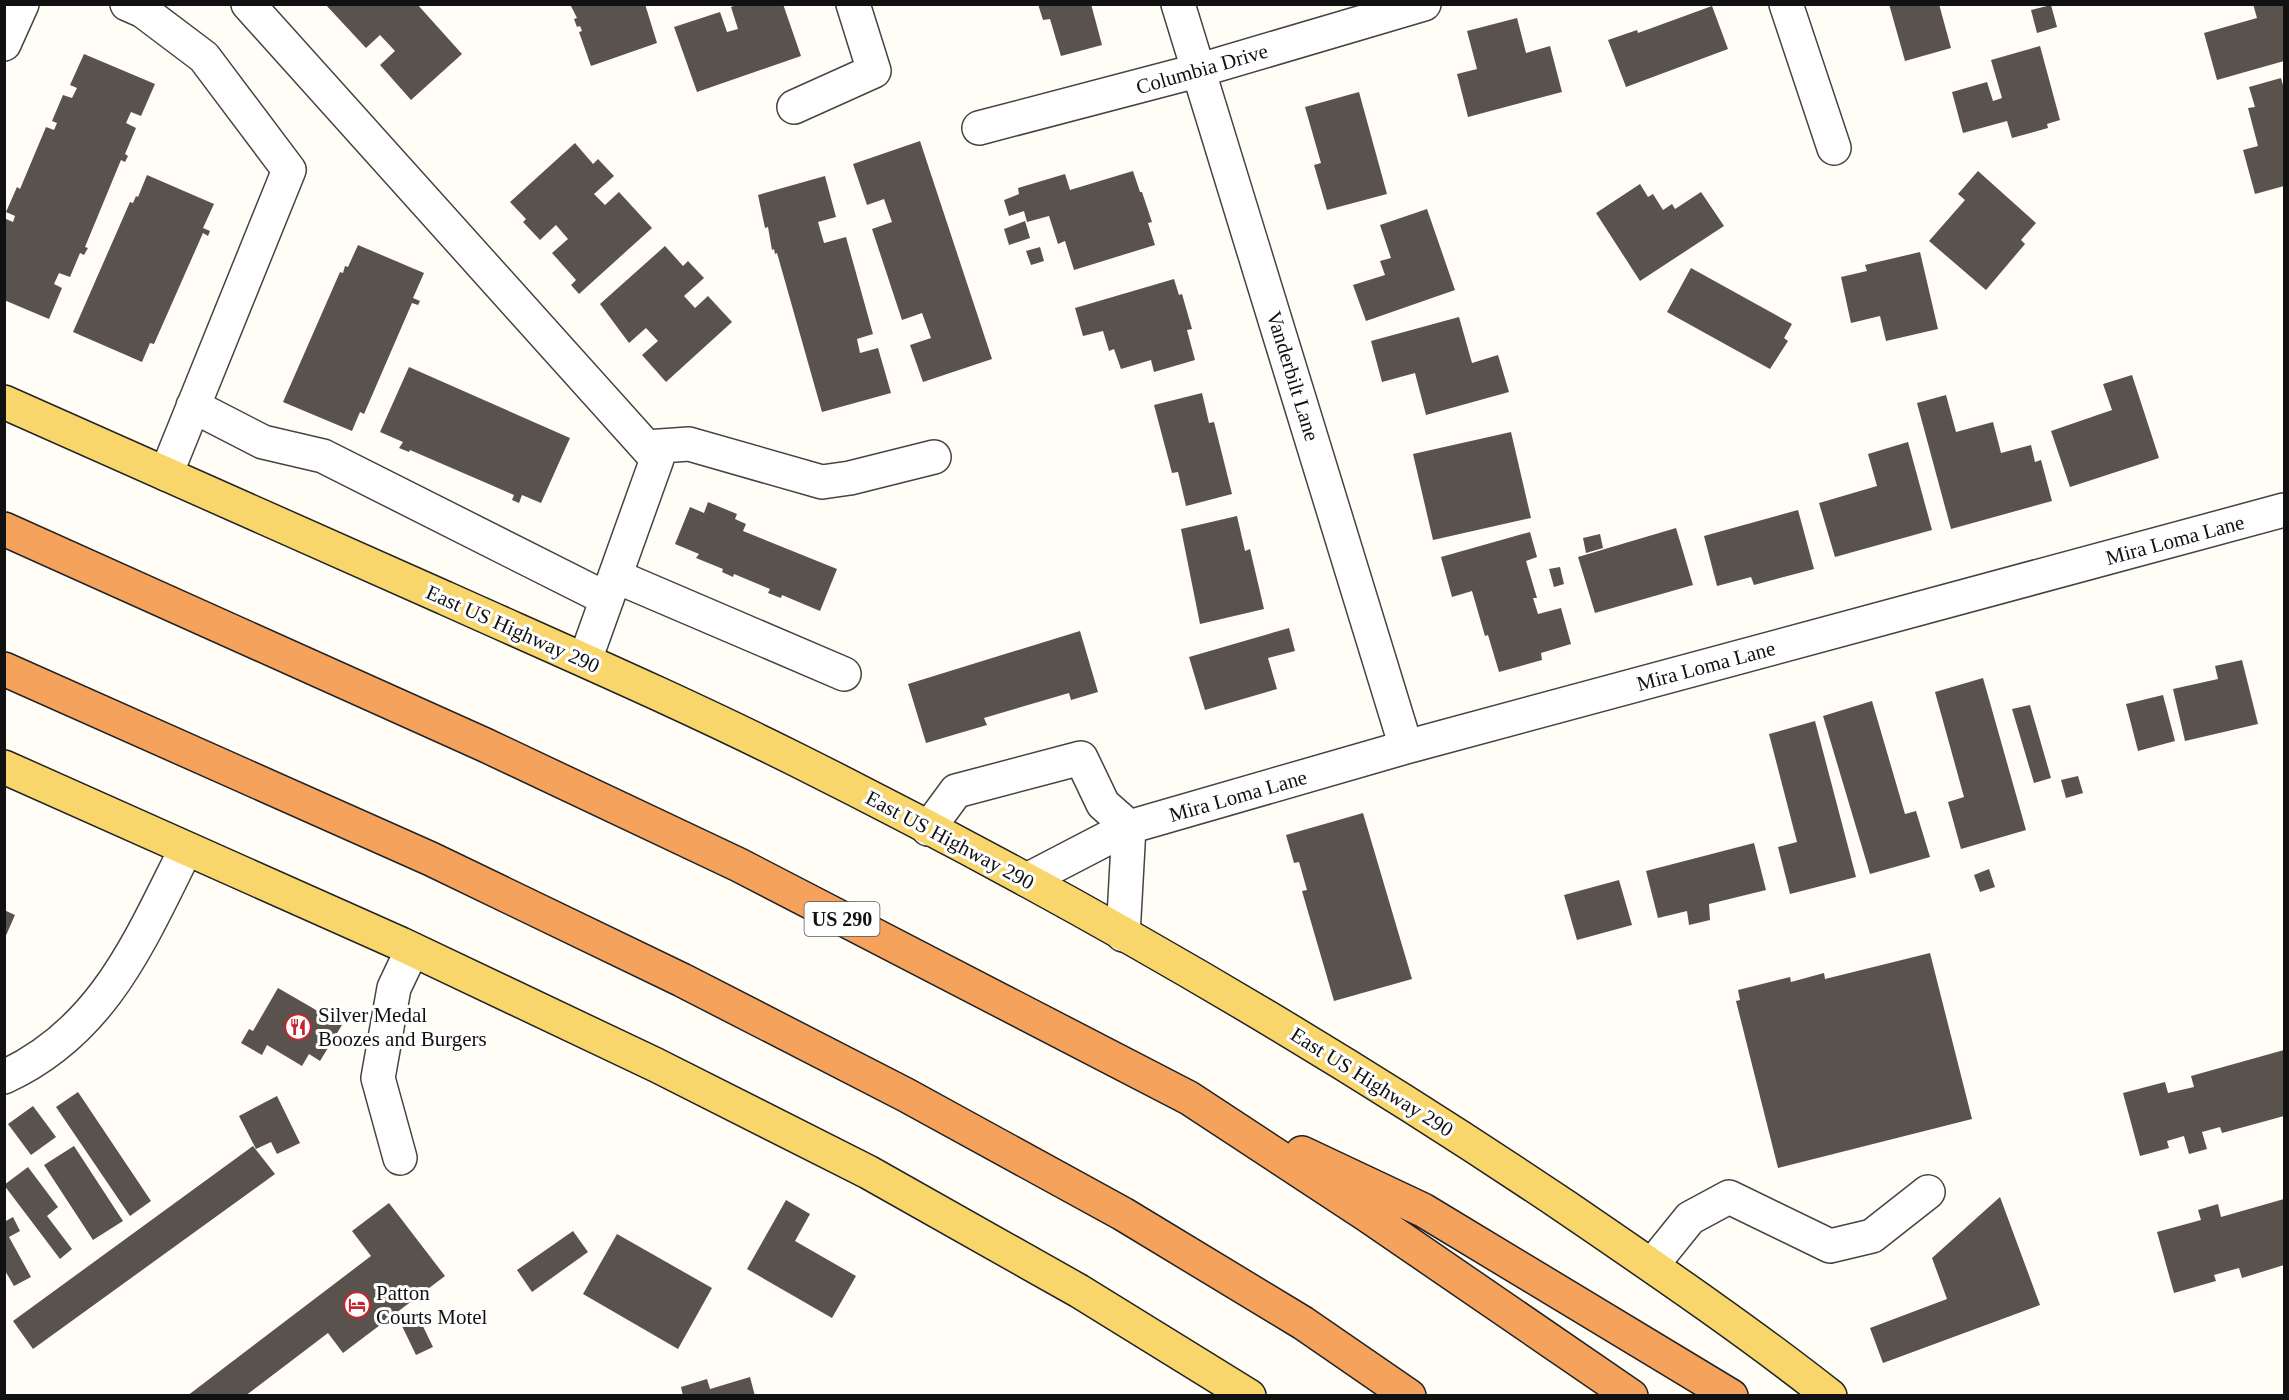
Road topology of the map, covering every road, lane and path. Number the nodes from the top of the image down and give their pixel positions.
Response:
1 (22, 4) edge
2 (127, 4) edge
3 (248, 4) edge
4 (853, 4) edge
5 (1178, 4) edge
6 (1424, 4) edge
7 (1786, 4) edge
8 (4, 44) edge
9 (1200, 70) junction
10 (794, 107) dead end
11 (979, 128) dead end
12 (1834, 148) dead end
13 (4, 402) edge
14 (188, 419) junction
15 (646, 447) junction
16 (934, 457) dead end
17 (166, 474) junction
18 (2284, 510) edge
19 (4, 529) edge
20 (611, 587) junction
21 (585, 660) junction
22 (4, 669) edge
23 (844, 674) dead end
24 (1406, 747) junction
25 (4, 767) edge
26 (1129, 827) junction
27 (928, 828) junction
28 (186, 849) junction
29 (1027, 880) junction
30 (1123, 935) junction
31 (412, 950) junction
32 (4, 1077) edge
33 (1188, 1098) junction
34 (400, 1158) dead end
35 (1928, 1191) dead end
36 (1652, 1265) junction
37 (1249, 1395) edge
38 (1409, 1395) edge
39 (1631, 1395) edge
40 (1731, 1395) edge
41 (1830, 1395) edge

1 - 8 street
2 - 14 street
3 - 15 street
4 - 10 street
5 - 9 street, Vanderbilt Lane
6 - 9 street, Columbia Drive
7 - 12 street
9 - 11 street, Columbia Drive
9 - 24 street, Vanderbilt Lane
13 - 17 main road, East US Highway 290
14 - 17 street
14 - 20 street
15 - 16 street
15 - 20 street
17 - 21 main road, East US Highway 290
18 - 24 street, Mira Loma Lane
19 - 33 highway, US 290
20 - 21 street
20 - 23 street
21 - 27 main road, East US Highway 290
22 - 38 highway
24 - 26 street, Mira Loma Lane
25 - 28 main road
26 - 27 street
26 - 29 street, Mira Loma Lane
26 - 30 street
27 - 29 main road, East US Highway 290
28 - 31 main road
28 - 32 street
29 - 30 main road, East US Highway 290
30 - 36 main road, East US Highway 290
31 - 34 street
31 - 37 main road
33 - 39 highway, US 290
33 - 40 highway
35 - 36 street
36 - 41 main road, East US Highway 290

